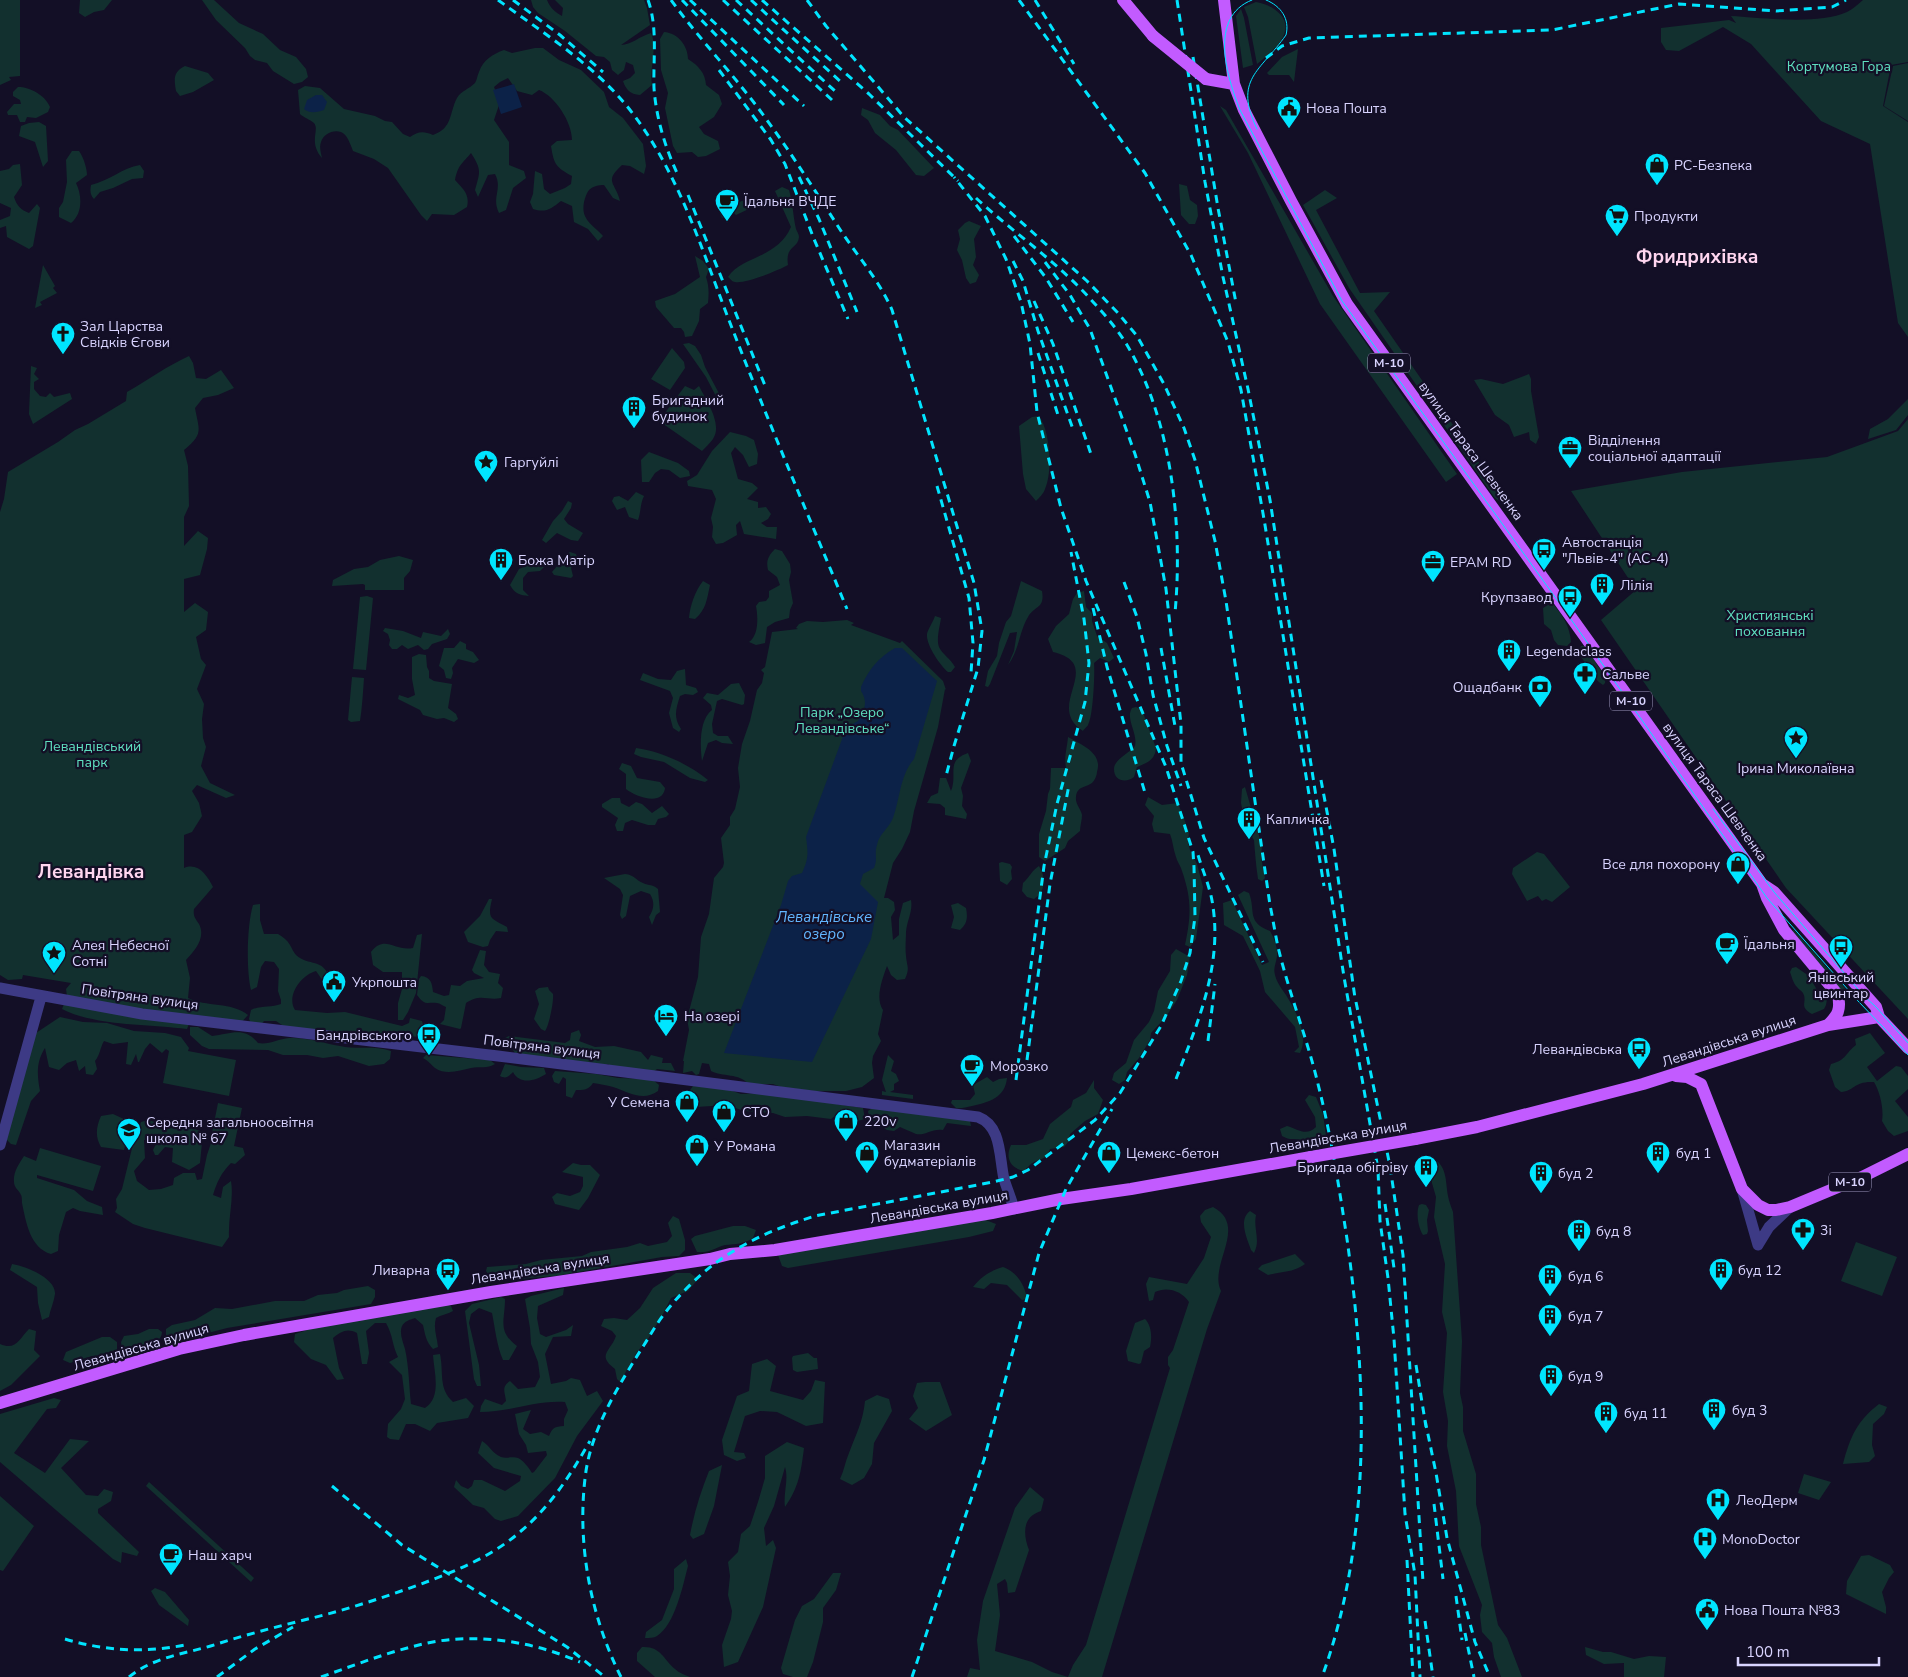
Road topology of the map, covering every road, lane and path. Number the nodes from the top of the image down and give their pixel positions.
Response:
1 (1123, 0) edge
2 (1224, 0) edge
3 (1234, 84) junction
4 (1762, 884) junction
5 (0, 988) edge
6 (41, 997) junction
7 (1879, 1017) junction
8 (1828, 1025) junction
9 (1908, 1048) edge
10 (1714, 1062) junction
11 (1673, 1075) junction
12 (1701, 1084) junction
13 (0, 1145) edge
14 (1908, 1154) edge
15 (1742, 1189) junction
16 (1790, 1207) junction
17 (1014, 1209) junction
18 (0, 1403) edge

1 - 3 main road, bridge
2 - 3 main road, вулиця Тараса Шевченка
3 - 4 main road, вулиця Тараса Шевченка / М-10
4 - 7 main road, вулиця Тараса Шевченка / М-10
4 - 8 main road, вулиця Тараса Шевченка / М-10
5 - 6 street, Повітряна вулиця
6 - 13 street
6 - 17 street, Повітряна вулиця
7 - 8 main road, Левандівська вулиця
7 - 9 main road, вулиця Тараса Шевченка / М-10
8 - 10 main road, Левандівська вулиця
10 - 11 main road, Левандівська вулиця
10 - 12 main road
11 - 12 main road
11 - 17 main road, Левандівська вулиця, bridge
12 - 15 main road, М-10
14 - 16 main road, М-10
15 - 16 main road, М-10
15 - 16 street
17 - 18 main road, Левандівська вулиця

